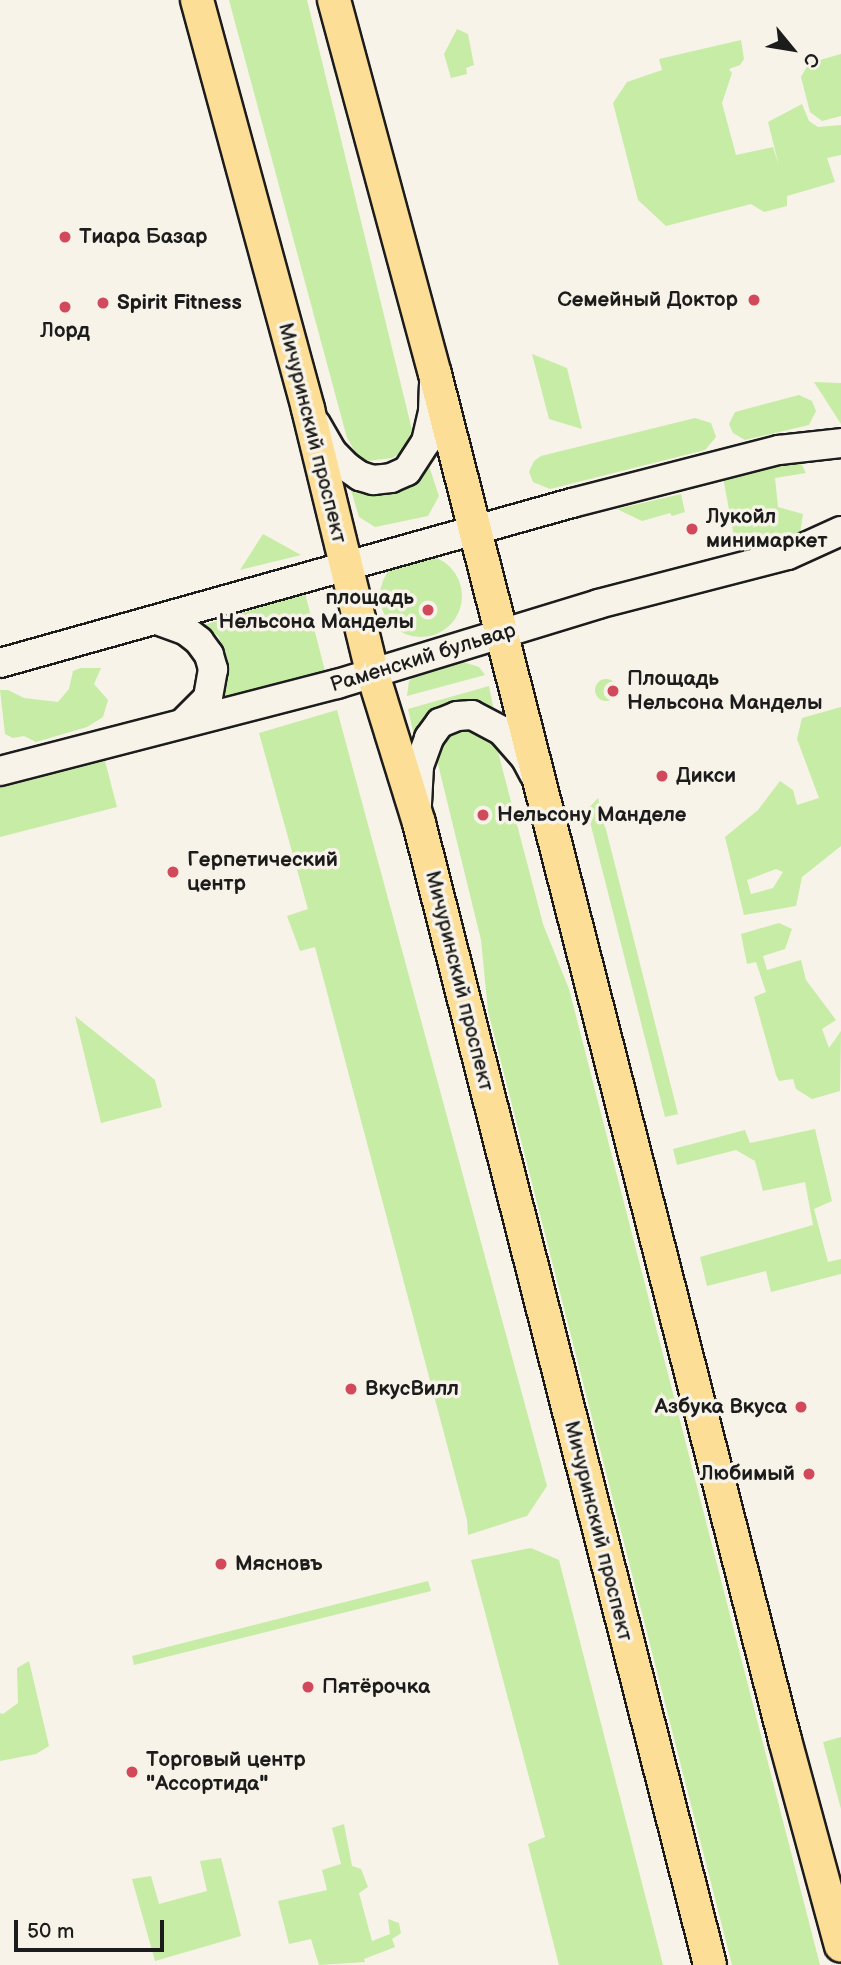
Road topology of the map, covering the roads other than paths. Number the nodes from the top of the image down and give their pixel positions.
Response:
1 (197, 0) edge
2 (334, 0) edge
3 (435, 374) junction
4 (308, 409) junction
5 (841, 443) edge
6 (474, 530) junction
7 (841, 531) edge
8 (345, 566) junction
9 (158, 620) junction
10 (502, 635) junction
11 (0, 663) edge
12 (372, 671) junction
13 (181, 724) junction
14 (0, 771) edge
15 (538, 783) junction
16 (419, 824) junction
17 (841, 1946) edge
18 (709, 1965) edge

1 - 4 main road, Мичуринский проспект
2 - 3 main road
3 - 4 street
3 - 6 main road
4 - 8 main road, Мичуринский проспект
5 - 6 street
6 - 8 street
6 - 10 main road
7 - 10 street, Раменский бульвар
8 - 9 street
8 - 12 main road, Мичуринский проспект
9 - 11 street
9 - 13 street
10 - 12 street, Раменский бульвар
10 - 15 main road
12 - 13 street, Раменский бульвар
12 - 16 main road, Мичуринский проспект
13 - 14 street, Раменский бульвар
15 - 16 street
15 - 17 main road
16 - 18 main road, Мичуринский проспект

